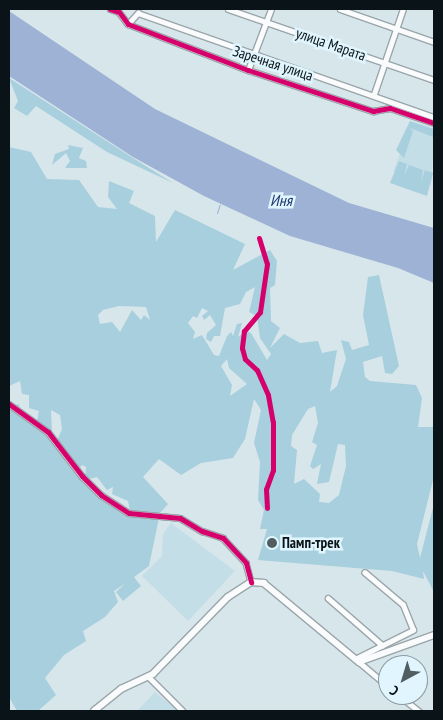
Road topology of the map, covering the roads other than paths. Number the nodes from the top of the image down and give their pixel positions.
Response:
1 (110, 9) edge
2 (228, 9) edge
3 (271, 9) edge
4 (340, 9) edge
5 (403, 9) edge
6 (267, 22) junction
7 (128, 24) junction
8 (396, 28) junction
9 (434, 42) edge
10 (257, 52) junction
11 (385, 63) junction
12 (248, 70) junction
13 (434, 80) edge
14 (374, 94) junction
15 (388, 99) junction
16 (390, 108) junction
17 (434, 116) edge
18 (434, 124) edge
19 (9, 404) edge
20 (365, 573) dead end
21 (251, 582) junction
22 (328, 598) dead end
23 (434, 635) edge
24 (382, 645) junction
25 (370, 659) junction
26 (357, 661) junction
27 (367, 669) junction
28 (148, 676) junction
29 (378, 678) edge
30 (94, 711) edge
31 (183, 711) edge

1 - 7 street, Заречная улица
2 - 6 street, улица Марата
3 - 6 street
4 - 8 street
5 - 8 street
6 - 10 street
6 - 11 street, улица Марата
7 - 10 street
7 - 12 street, Заречная улица
8 - 9 street
8 - 11 street
10 - 12 street
10 - 14 street
11 - 13 street, улица Марата
11 - 14 street
12 - 16 street, Заречная улица
14 - 15 street
15 - 16 street
15 - 17 street
16 - 18 street, Заречная улица
19 - 21 street
20 - 24 street
21 - 26 main road
21 - 28 main road
22 - 24 street
23 - 25 main road
24 - 26 street
25 - 26 main road
25 - 27 street
26 - 27 street
27 - 29 street
28 - 30 main road
28 - 31 street

